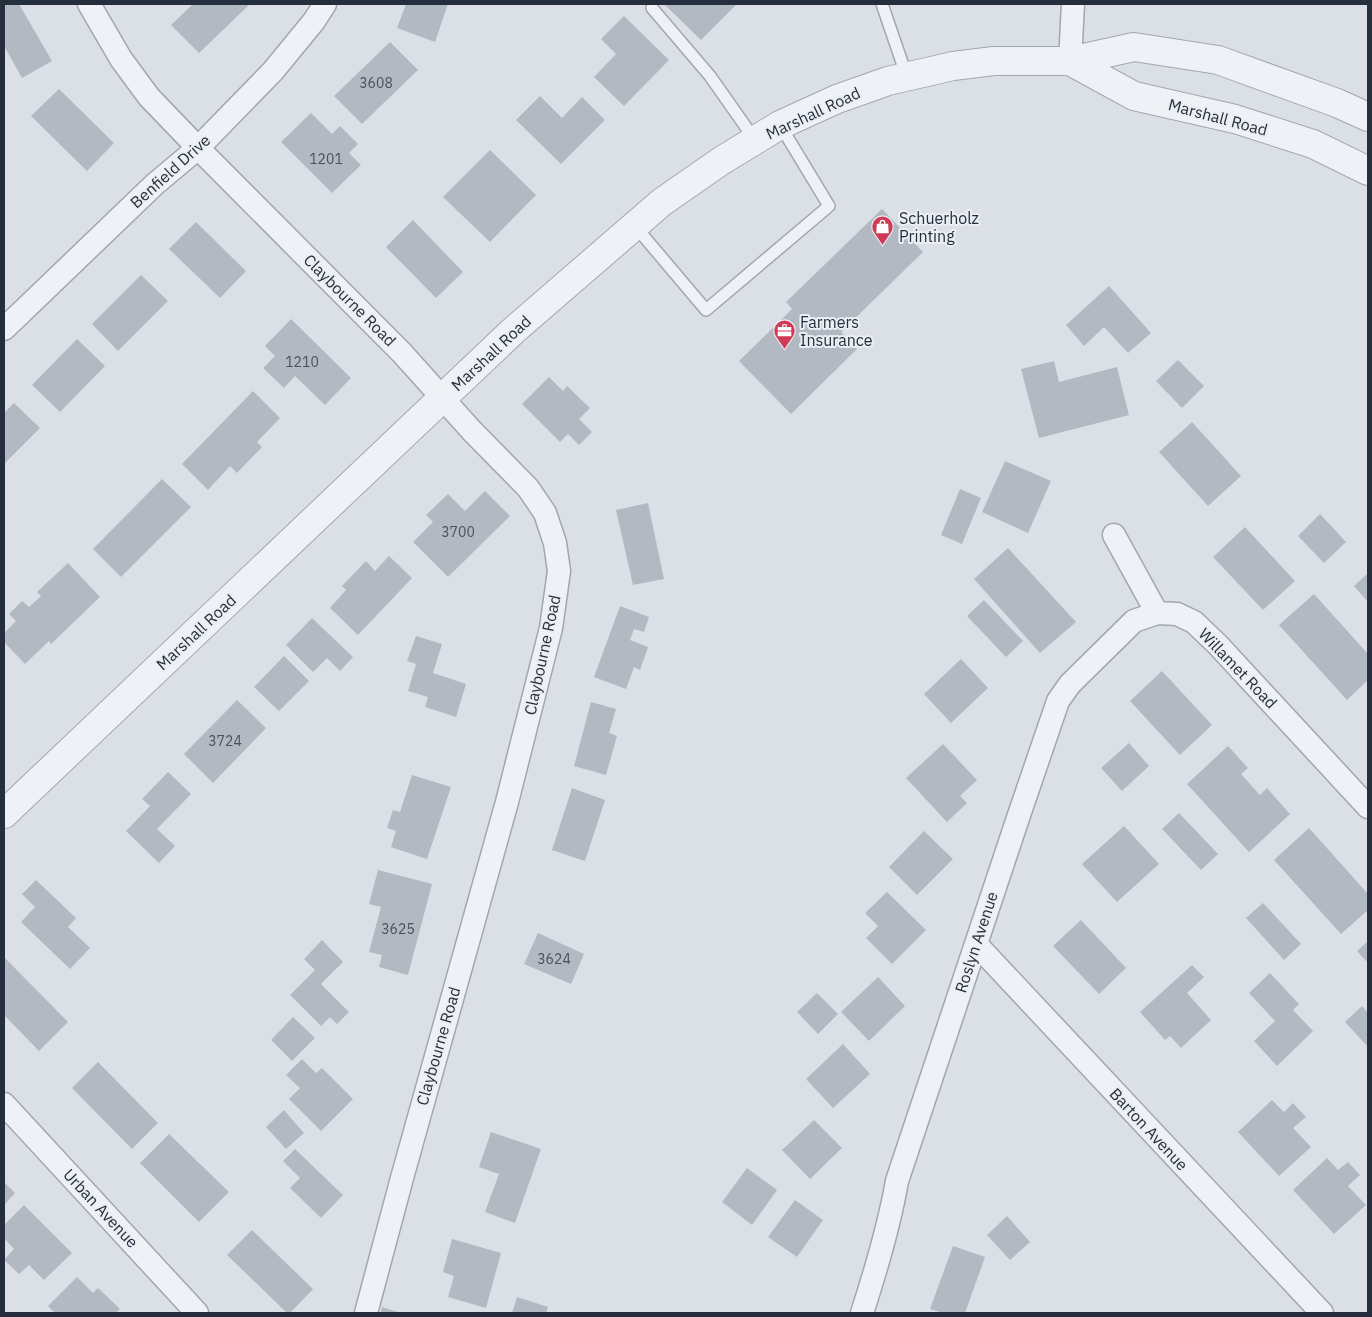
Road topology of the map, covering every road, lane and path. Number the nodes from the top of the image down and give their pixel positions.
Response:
1 (89, 4) edge
2 (325, 4) edge
3 (882, 4) edge
4 (1073, 4) edge
5 (652, 8) dead end
6 (1070, 60) junction
7 (907, 76) junction
8 (1368, 117) edge
9 (780, 125) junction
10 (755, 140) junction
11 (198, 148) junction
12 (1368, 171) edge
13 (634, 226) junction
14 (4, 329) edge
15 (443, 398) junction
16 (1114, 535) dead end
17 (1156, 613) junction
18 (1368, 807) edge
19 (4, 814) edge
20 (976, 944) junction
21 (4, 1104) edge
22 (198, 1313) edge
23 (366, 1313) edge
24 (862, 1313) edge
25 (1322, 1313) edge

1 - 11 street, Claybourne Road
2 - 11 street, Benfield Drive
3 - 7 lane
4 - 6 street
5 - 10 lane
6 - 7 street, Marshall Road
6 - 8 street, Marshall Road
6 - 12 street, Marshall Road
7 - 9 street, Marshall Road
9 - 10 street, Marshall Road
9 - 13 lane
10 - 13 street, Marshall Road
11 - 14 street, Benfield Drive
11 - 15 street, Claybourne Road
13 - 15 street, Marshall Road
15 - 19 street, Marshall Road
15 - 23 street, Claybourne Road
16 - 17 street
17 - 18 street, Willamet Road
17 - 20 street, Roslyn Avenue
20 - 24 street, Roslyn Avenue
20 - 25 street, Barton Avenue
21 - 22 street, Urban Avenue

